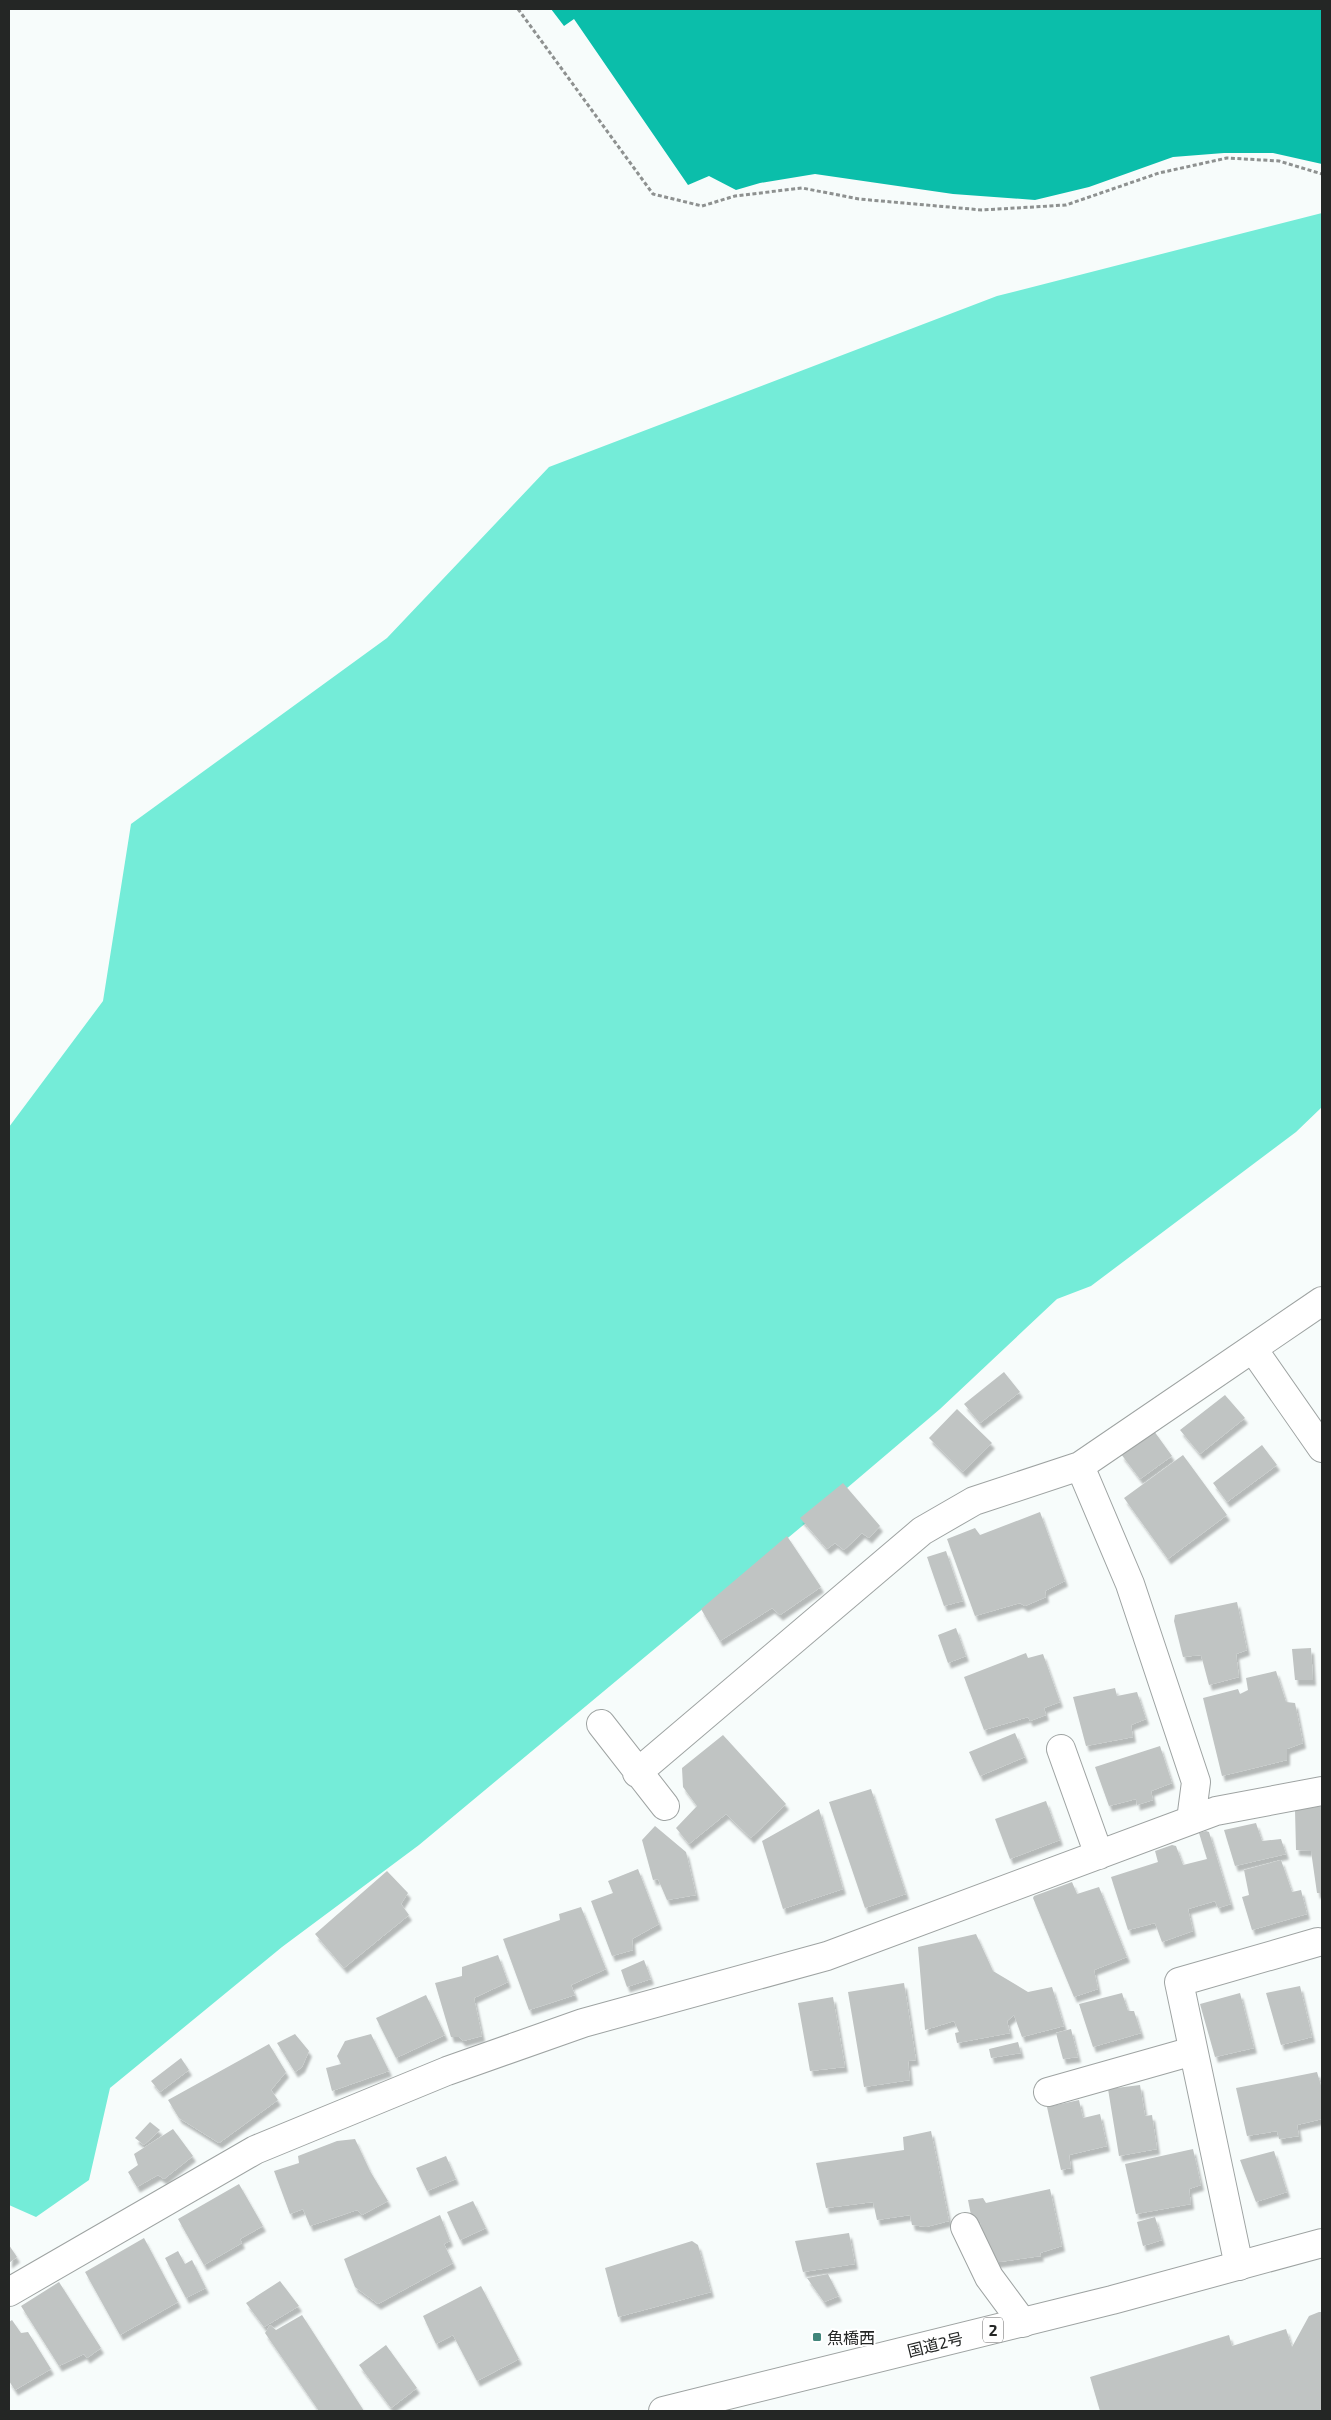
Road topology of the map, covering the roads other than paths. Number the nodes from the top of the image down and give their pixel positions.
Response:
1 (1322, 1301) edge
2 (1253, 1349) junction
3 (1322, 1448) edge
4 (1080, 1466) junction
5 (602, 1724) dead end
6 (1061, 1749) dead end
7 (637, 1773) junction
8 (1322, 1791) edge
9 (665, 1806) dead end
10 (1191, 1820) junction
11 (1099, 1855) junction
12 (1318, 1942) dead end
13 (1193, 2051) junction
14 (1048, 2092) dead end
15 (965, 2227) dead end
16 (1322, 2244) edge
17 (1239, 2266) junction
18 (9, 2292) edge
19 (1023, 2322) junction
20 (663, 2411) edge

1 - 2 main road
2 - 3 main road
2 - 4 main road
4 - 7 main road
4 - 10 main road
5 - 7 main road
6 - 11 main road
7 - 9 main road
8 - 10 main road
10 - 11 main road
11 - 18 main road
12 - 13 main road
13 - 14 main road
13 - 17 main road
15 - 19 main road
16 - 17 main road, 国道2号 / 2
17 - 19 main road, 国道2号 / 2
19 - 20 main road, 国道2号 / 2

